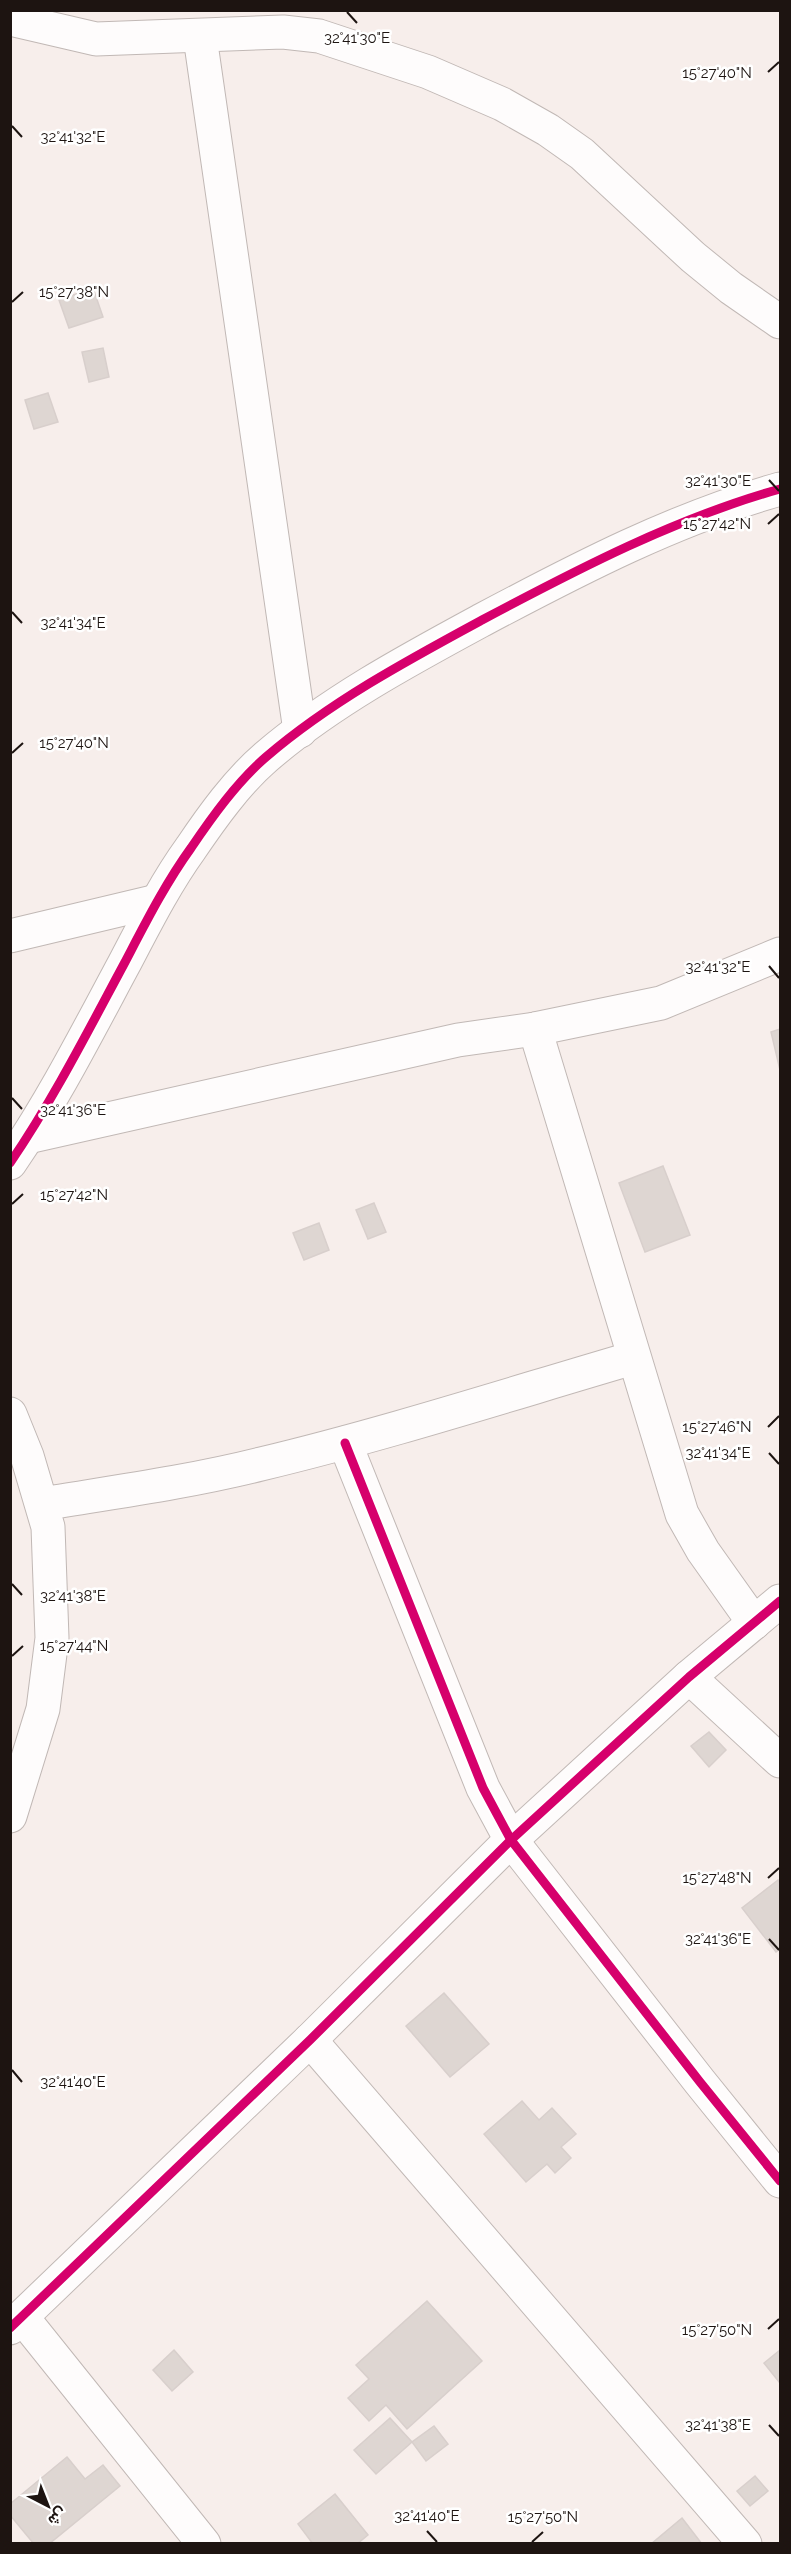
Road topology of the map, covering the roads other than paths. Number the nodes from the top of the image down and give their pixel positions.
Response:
1 (10, 19) edge
2 (200, 37) junction
3 (780, 322) edge
4 (780, 489) edge
5 (300, 731) junction
6 (158, 901) junction
7 (10, 936) edge
8 (780, 954) edge
9 (535, 1029) junction
10 (19, 1150) edge
11 (633, 1358) junction
12 (10, 1414) edge
13 (345, 1443) junction
14 (42, 1504) junction
15 (780, 1602) edge
16 (754, 1623) junction
17 (689, 1677) junction
18 (780, 1761) edge
19 (10, 1816) edge
20 (511, 1840) junction
21 (310, 2040) junction
22 (780, 2181) edge
23 (16, 2323) edge
24 (204, 2544) edge
25 (745, 2544) edge

1 - 2 street
2 - 3 street
2 - 5 street
4 - 5 street
5 - 6 street
6 - 7 street
6 - 10 street
8 - 9 street
9 - 10 street
9 - 11 street
11 - 13 street
11 - 16 street
12 - 14 street
13 - 14 street
13 - 20 street
14 - 19 street
15 - 16 street
16 - 17 street
17 - 18 street
17 - 20 street
20 - 21 street
20 - 22 street
21 - 23 street
21 - 25 street
23 - 24 street

